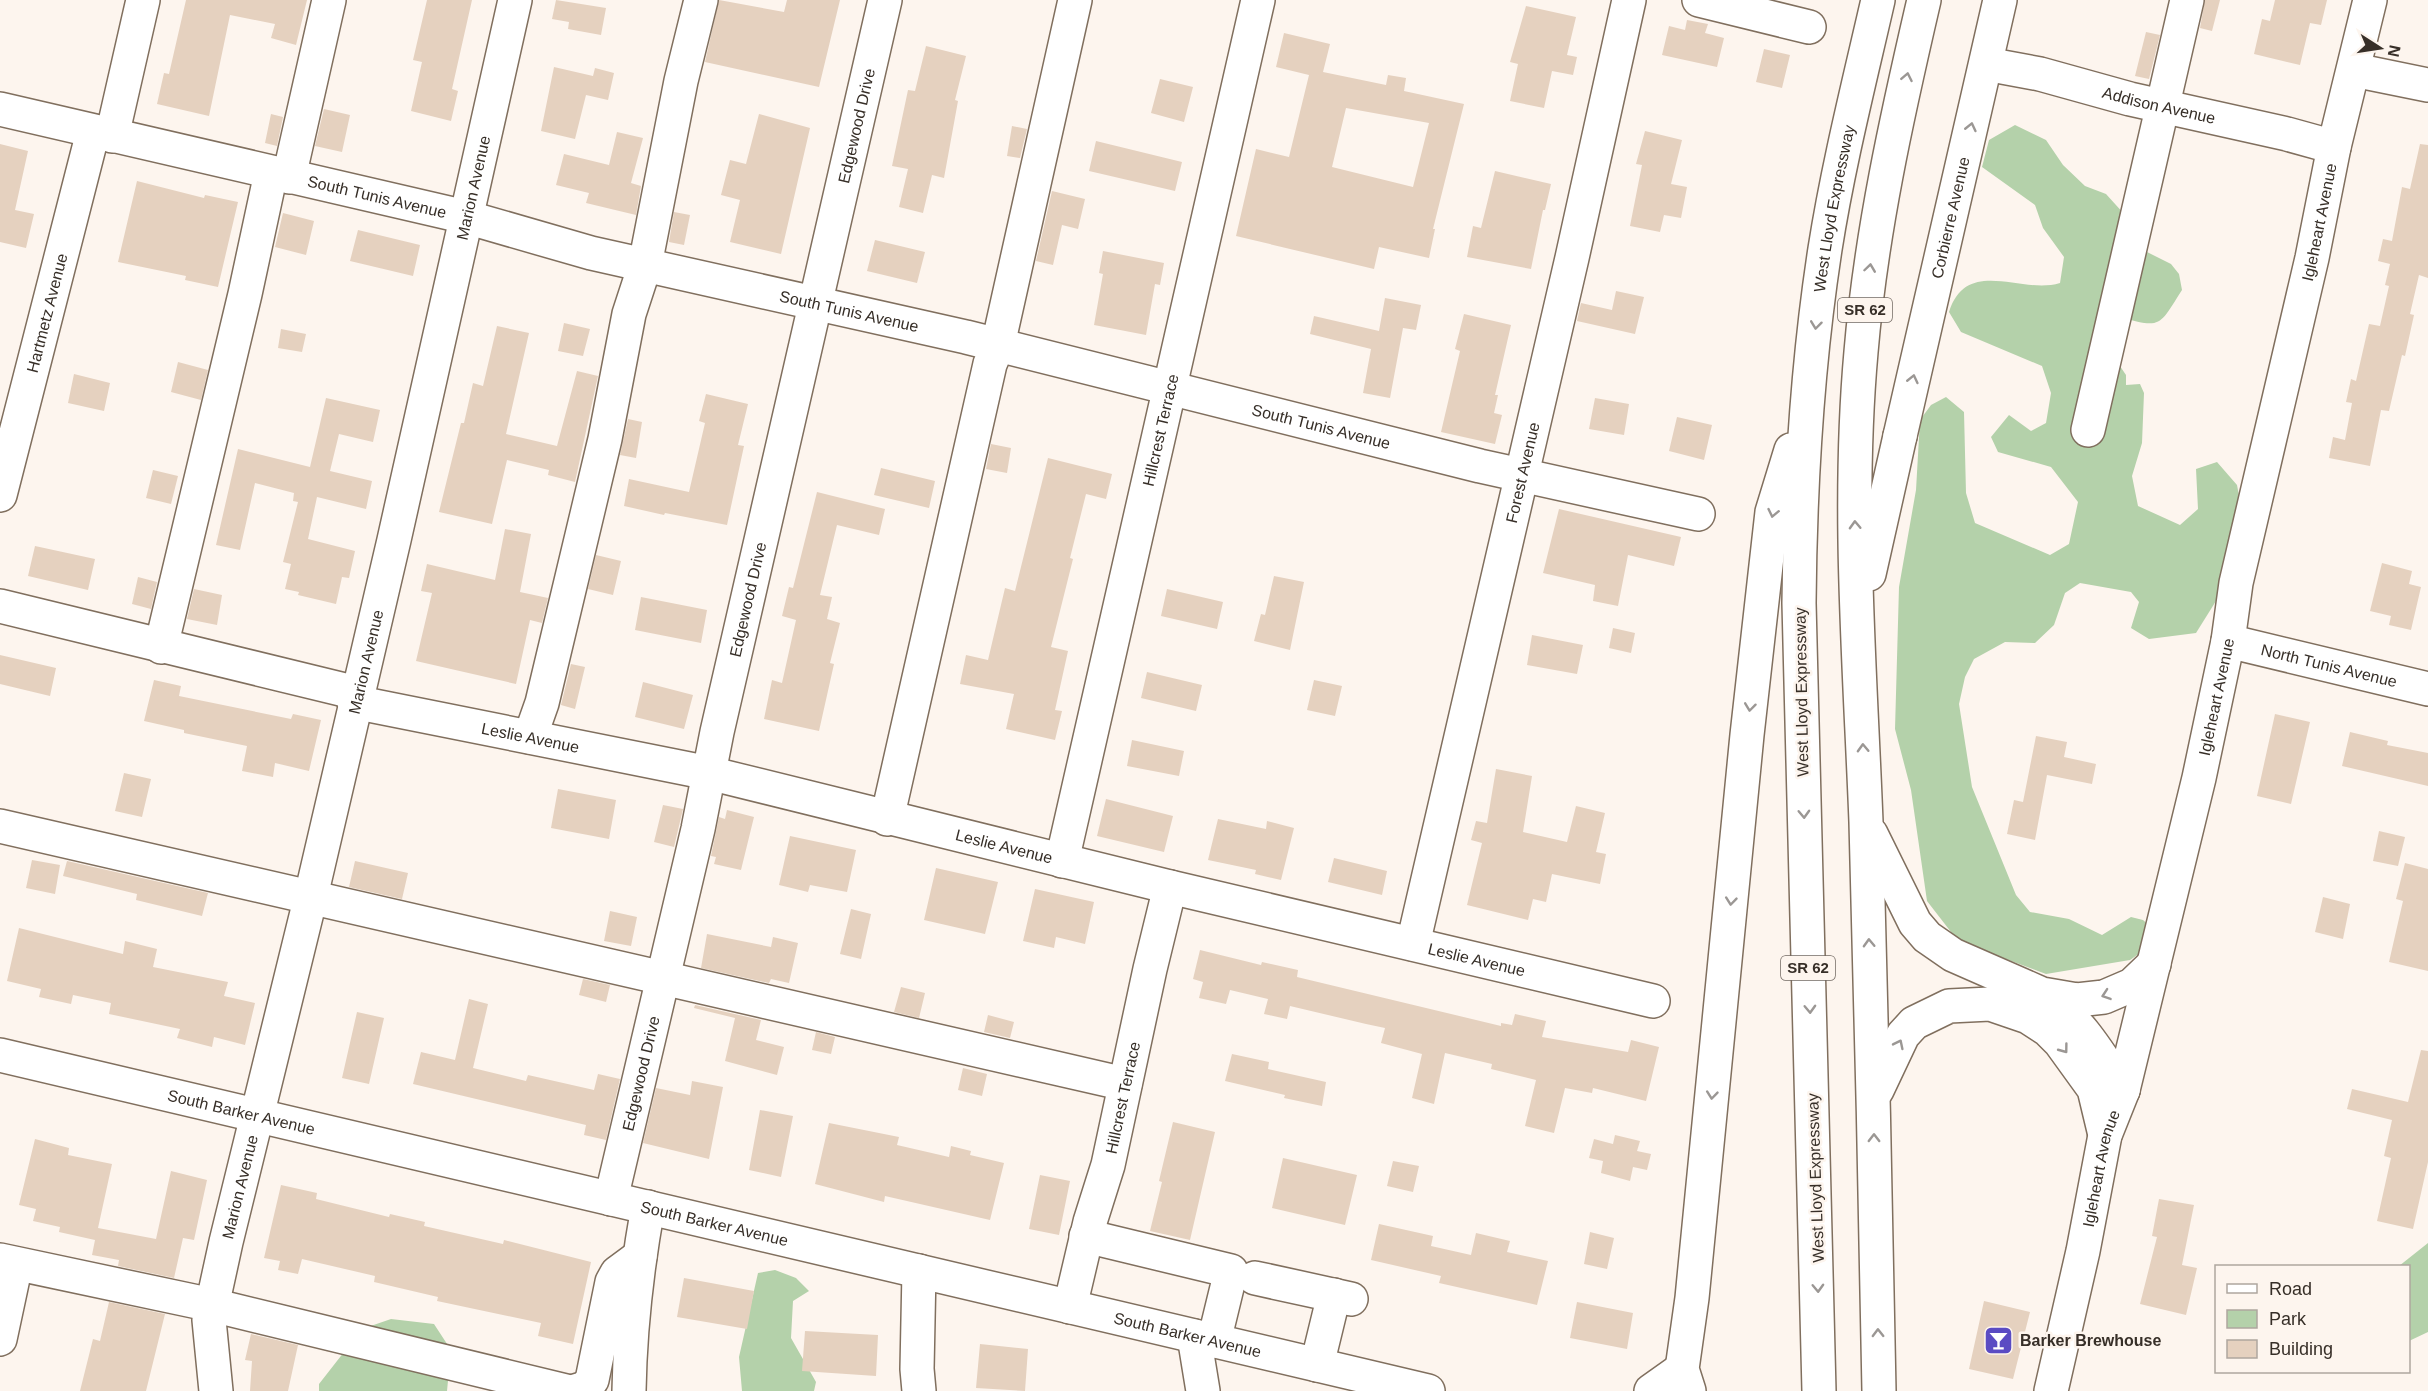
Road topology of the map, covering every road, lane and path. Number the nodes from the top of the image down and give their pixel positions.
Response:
1 (143, 0) edge
2 (329, 0) edge
3 (515, 0) edge
4 (701, 0) edge
5 (885, 0) edge
6 (1075, 0) edge
7 (1258, 0) edge
8 (1629, 0) edge
9 (1699, 0) edge
10 (1878, 0) edge
11 (1924, 0) edge
12 (2000, 0) edge
13 (2187, 0) edge
14 (2370, 0) edge
15 (1809, 27) dead end
16 (1986, 64) junction
17 (2354, 70) junction
18 (2428, 85) edge
19 (2163, 106) junction
20 (0, 109) edge
21 (103, 134) junction
22 (2334, 147) junction
23 (280, 175) junction
24 (466, 217) junction
25 (645, 265) junction
26 (816, 303) junction
27 (998, 345) junction
28 (1169, 388) junction
29 (1808, 397) junction
30 (2088, 430) dead end
31 (1522, 474) junction
32 (0, 495) edge
33 (1698, 514) dead end
34 (0, 606) edge
35 (1858, 626) junction
36 (2228, 641) junction
37 (161, 647) junction
38 (2428, 688) edge
39 (356, 697) junction
40 (530, 737) junction
41 (709, 773) junction
42 (888, 819) junction
43 (1866, 824) junction
44 (0, 826) edge
45 (1062, 861) junction
46 (1170, 887) junction
47 (311, 896) junction
48 (1413, 944) junction
49 (2154, 964) junction
50 (663, 977) junction
51 (2042, 994) junction
52 (1653, 1001) dead end
53 (0, 1055) edge
54 (1125, 1084) junction
55 (2123, 1090) junction
56 (1874, 1097) junction
57 (256, 1115) junction
58 (2105, 1135) junction
59 (611, 1199) junction
60 (648, 1207) junction
61 (1086, 1236) junction
62 (640, 1256) junction
63 (8, 1262) edge
64 (919, 1271) junction
65 (1255, 1278) dead end
66 (1070, 1307) junction
67 (211, 1312) junction
68 (1204, 1338) junction
69 (0, 1339) edge
70 (1317, 1365) junction
71 (1686, 1380) edge
72 (1420, 1390) edge
73 (194, 1391) edge
74 (216, 1391) edge
75 (566, 1391) edge
76 (574, 1391) edge
77 (629, 1391) edge
78 (919, 1391) edge
79 (1203, 1391) edge
80 (1651, 1391) edge
81 (1819, 1391) edge
82 (1879, 1391) edge
83 (2051, 1391) edge

1 - 21 main road, Hartmetz Avenue
2 - 23 main road
3 - 24 main road, Marion Avenue
4 - 25 main road
5 - 26 main road, Edgewood Drive
6 - 27 main road
7 - 28 main road, Hillcrest Terrace
8 - 31 main road, Forest Avenue
9 - 15 main road
10 -> 29 main road, West Lloyd Expressway / SR 62
35 -> 11 main road, SR 62
12 - 16 main road, Corbierre Avenue
13 - 19 main road
14 - 17 main road, Igleheart Avenue
16 - 19 main road, Addison Avenue
35 -> 16 main road, Corbierre Avenue
17 - 18 main road
17 - 22 main road, Igleheart Avenue
19 - 22 main road, Addison Avenue
19 - 30 main road
20 - 21 main road, South Tunis Avenue
21 - 23 main road, South Tunis Avenue
21 - 32 main road, Hartmetz Avenue
22 - 36 main road, Igleheart Avenue
23 - 24 main road, South Tunis Avenue
23 - 37 main road
24 - 25 main road, South Tunis Avenue
24 - 39 main road, Marion Avenue
25 - 26 main road, South Tunis Avenue
25 - 40 main road
26 - 27 main road, South Tunis Avenue
26 - 41 main road, Edgewood Drive
27 - 28 main road, South Tunis Avenue
27 - 42 main road
28 - 31 main road, South Tunis Avenue
28 - 45 main road, Hillcrest Terrace
29 -> 71 main road
29 -> 81 main road, West Lloyd Expressway / SR 62
31 - 33 main road, South Tunis Avenue
31 - 48 main road, Forest Avenue
34 - 37 main road, Leslie Avenue
43 -> 35 main road, SR 62
36 - 38 main road, North Tunis Avenue
36 - 49 main road, Igleheart Avenue
37 - 39 main road, Leslie Avenue
39 - 40 main road, Leslie Avenue
39 - 47 main road, Marion Avenue
40 - 41 main road, Leslie Avenue
41 - 42 main road, Leslie Avenue
41 - 50 main road, Edgewood Drive
42 - 45 main road, Leslie Avenue
43 - 51 main road
56 -> 43 main road, SR 62
44 - 47 main road
45 - 46 main road, Leslie Avenue
46 - 48 main road, Leslie Avenue
46 - 54 main road, Hillcrest Terrace
47 - 50 main road
47 - 57 main road, Marion Avenue
48 - 52 main road, Leslie Avenue
49 -> 51 main road
49 - 55 main road, Igleheart Avenue
50 - 54 main road
50 - 59 main road, Edgewood Drive
51 - 55 main road
53 - 57 main road, South Barker Avenue
54 - 61 main road, Hillcrest Terrace
55 - 58 main road, Igleheart Avenue
56 -> 58 main road
82 -> 56 main road, SR 62
57 - 59 main road, South Barker Avenue
57 - 67 main road, Marion Avenue
58 - 83 main road, Igleheart Avenue
59 - 60 main road, South Barker Avenue
60 - 62 main road
60 - 64 main road, South Barker Avenue
61 - 66 main road, Hillcrest Terrace
61 - 68 main road
62 - 76 main road
62 - 77 main road
63 - 67 main road
63 - 69 main road
64 - 66 main road, South Barker Avenue
64 - 78 main road
65 - 70 main road
66 - 68 main road, South Barker Avenue
67 - 73 main road, Marion Avenue
67 - 74 main road, Marion Avenue
67 - 75 main road
68 - 70 main road, South Barker Avenue
68 - 79 main road
70 - 72 main road, South Barker Avenue
71 - 80 main road

